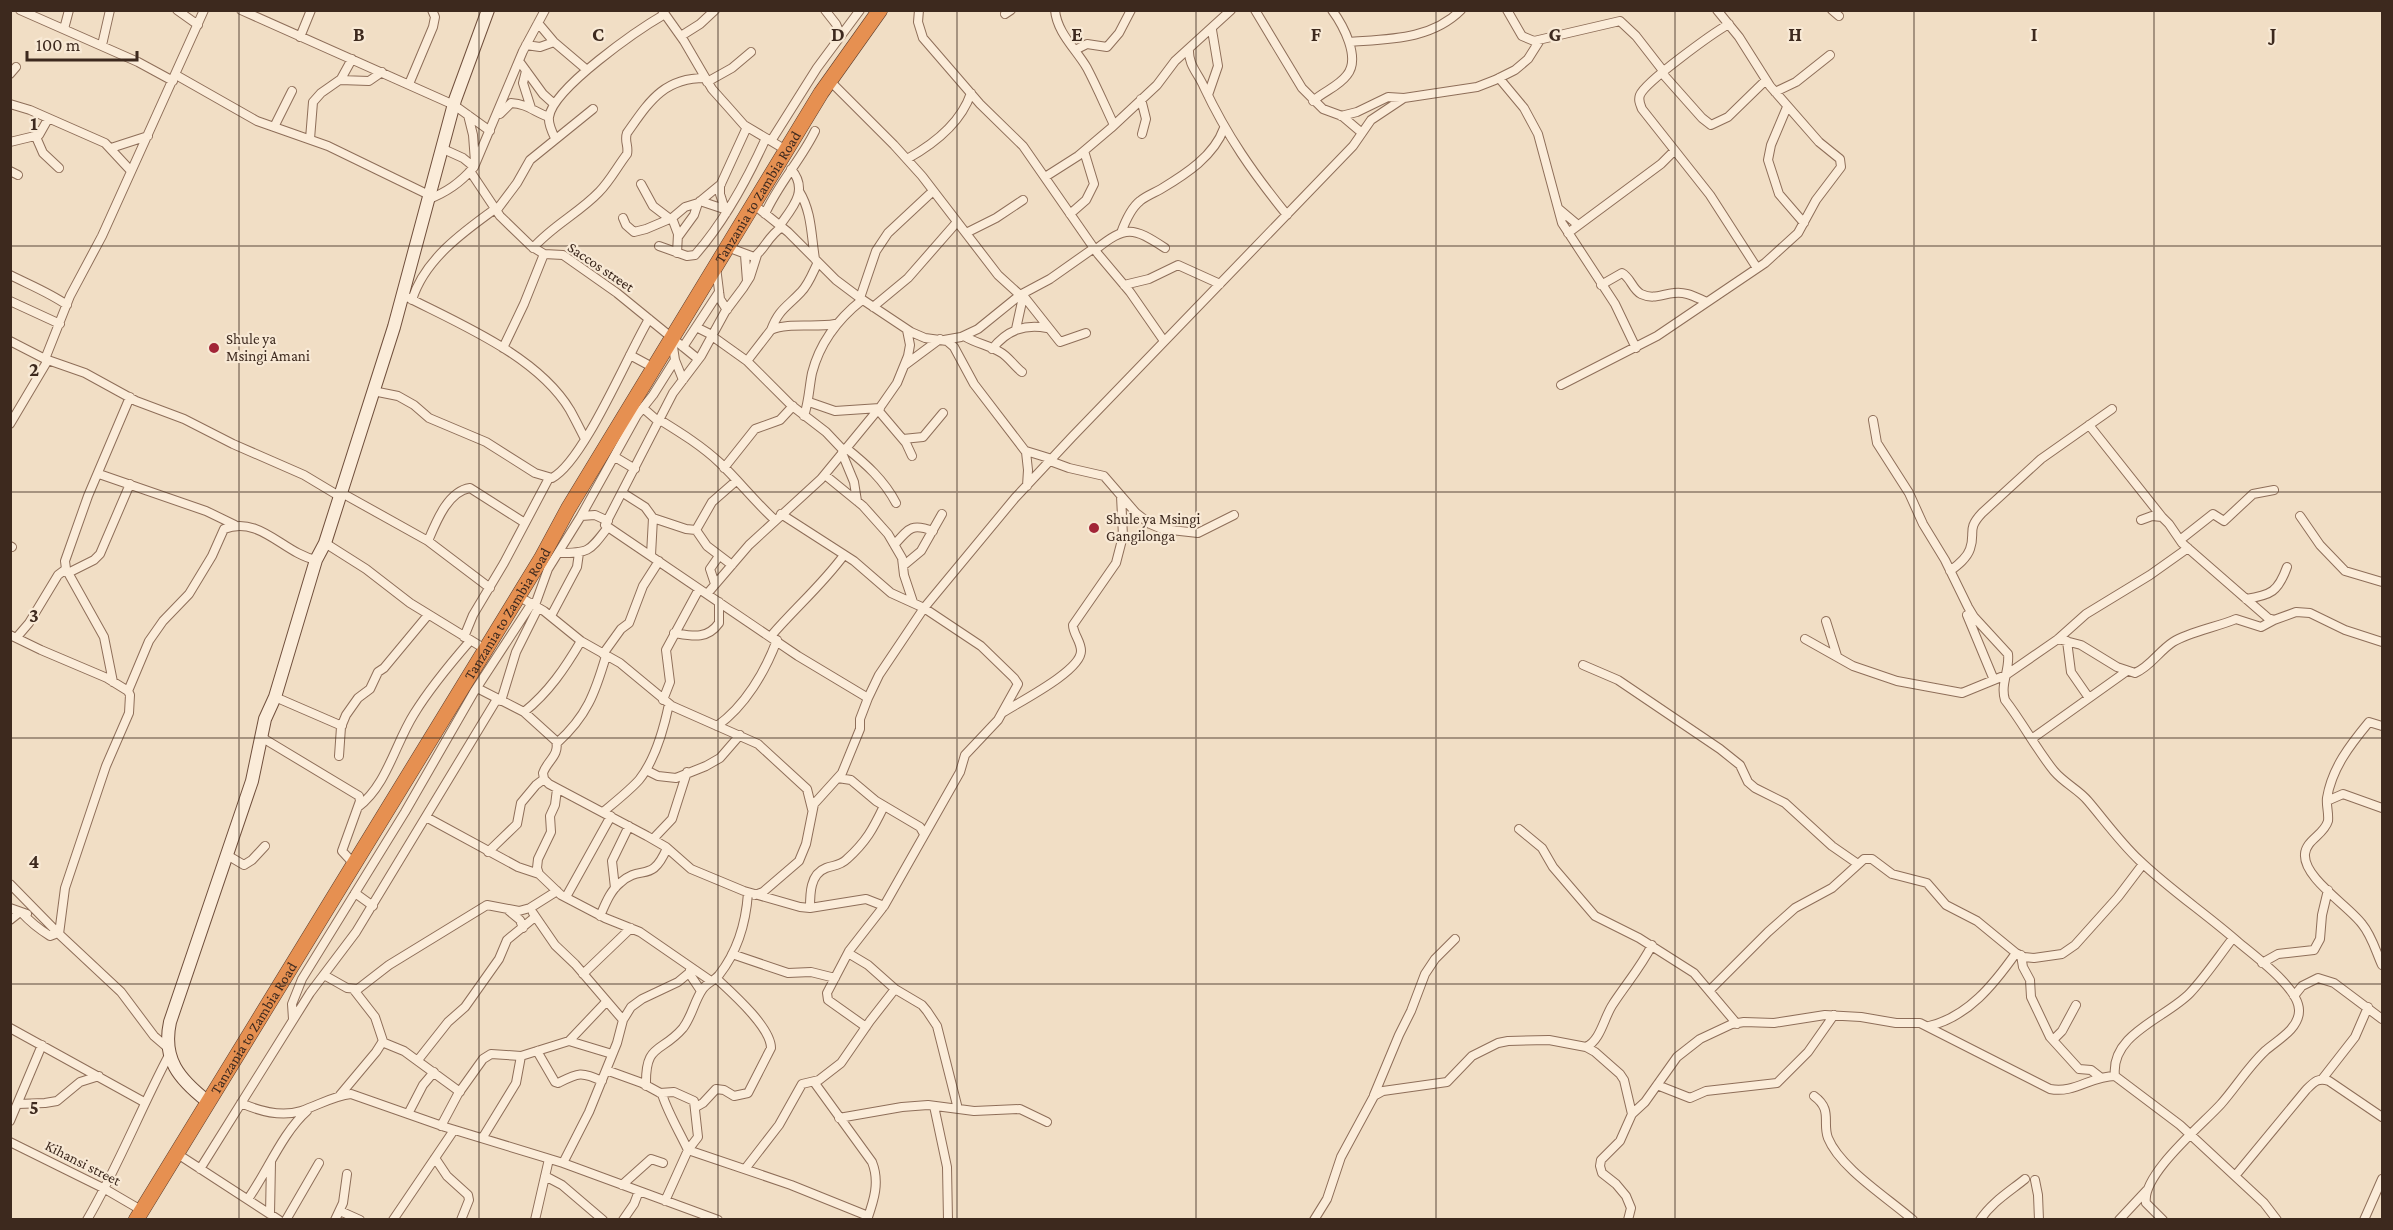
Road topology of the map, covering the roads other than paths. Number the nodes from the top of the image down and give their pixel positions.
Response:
1 (20, 10) edge
2 (69, 10) edge
3 (111, 10) edge
4 (177, 10) edge
5 (204, 10) edge
6 (242, 10) edge
7 (311, 10) edge
8 (432, 10) edge
9 (488, 10) edge
10 (545, 10) edge
11 (716, 10) edge
12 (825, 10) edge
13 (860, 10) edge
14 (880, 10) edge
15 (919, 10) edge
16 (1055, 10) edge
17 (1131, 10) edge
18 (1232, 10) edge
19 (1255, 10) edge
20 (1332, 10) edge
21 (1461, 10) edge
22 (1507, 10) edge
23 (1615, 10) edge
24 (1717, 10) edge
25 (663, 12) edge
26 (1620, 21) junction
27 (538, 23) junction
28 (1728, 24) junction
29 (198, 25) junction
30 (64, 29) junction
31 (1212, 30) junction
32 (681, 36) junction
33 (841, 36) junction
34 (300, 37) junction
35 (1540, 40) junction
36 (554, 42) junction
37 (1349, 42) junction
38 (102, 45) junction
39 (526, 45) junction
40 (1189, 49) junction
41 (1075, 50) junction
42 (751, 52) dead end
43 (1830, 55) dead end
44 (352, 59) junction
45 (519, 61) junction
46 (587, 70) junction
47 (526, 71) junction
48 (382, 72) junction
49 (1663, 72) junction
50 (175, 78) junction
51 (1499, 78) junction
52 (340, 80) junction
53 (706, 80) junction
54 (1766, 80) junction
55 (830, 81) junction
56 (409, 84) junction
57 (540, 89) junction
58 (292, 92) dead end
59 (971, 93) junction
60 (1775, 93) junction
61 (1208, 95) junction
62 (1404, 98) junction
63 (1141, 99) junction
64 (1313, 100) junction
65 (10, 104) edge
66 (530, 104) junction
67 (554, 104) junction
68 (454, 105) junction
69 (1787, 107) junction
70 (593, 109) dead end
71 (497, 114) junction
72 (468, 115) junction
73 (1341, 116) junction
74 (549, 117) junction
75 (48, 119) junction
76 (1114, 125) junction
77 (274, 127) junction
78 (747, 127) junction
79 (1224, 128) junction
80 (490, 131) junction
81 (815, 131) dead end
82 (1362, 133) junction
83 (1142, 134) dead end
84 (148, 135) junction
85 (36, 137) junction
86 (555, 138) junction
87 (310, 139) junction
88 (768, 139) junction
89 (10, 142) edge
90 (111, 148) junction
91 (441, 148) junction
92 (786, 150) junction
93 (1084, 151) junction
94 (1674, 151) junction
95 (907, 159) junction
96 (473, 167) junction
97 (60, 168) dead end
98 (791, 169) junction
99 (131, 171) junction
100 (1045, 177) junction
101 (642, 184) dead end
102 (722, 184) junction
103 (799, 191) junction
104 (933, 191) junction
105 (428, 197) junction
106 (1023, 200) dead end
107 (699, 202) junction
108 (1558, 208) junction
109 (759, 209) junction
110 (496, 210) junction
111 (725, 211) junction
112 (1070, 214) junction
113 (1287, 215) junction
114 (622, 218) dead end
115 (671, 219) junction
116 (957, 222) junction
117 (1804, 223) junction
118 (1578, 225) junction
119 (781, 226) junction
120 (966, 233) junction
121 (1121, 233) junction
122 (1568, 233) junction
123 (678, 237) junction
124 (660, 246) dead end
125 (727, 247) junction
126 (533, 248) junction
127 (1165, 248) dead end
128 (1094, 249) junction
129 (678, 253) junction
130 (544, 254) junction
131 (745, 255) junction
132 (757, 255) junction
133 (817, 261) junction
134 (716, 266) junction
135 (1757, 268) junction
136 (10, 275) edge
137 (747, 282) junction
138 (1220, 284) junction
139 (1124, 285) junction
140 (1601, 285) junction
141 (719, 292) junction
142 (1022, 295) junction
143 (407, 297) junction
144 (861, 299) junction
145 (10, 301) edge
146 (1707, 302) junction
147 (67, 305) junction
148 (873, 307) junction
149 (727, 310) junction
150 (649, 319) junction
151 (60, 324) junction
152 (835, 324) junction
153 (696, 327) junction
154 (1047, 328) junction
155 (1016, 329) junction
156 (771, 330) junction
157 (907, 330) junction
158 (1086, 333) dead end
159 (712, 336) junction
160 (964, 336) junction
161 (942, 340) junction
162 (10, 341) edge
163 (1164, 341) junction
164 (677, 343) junction
165 (503, 348) junction
166 (1636, 348) junction
167 (992, 349) junction
168 (630, 355) junction
169 (46, 360) junction
170 (675, 360) junction
171 (698, 360) junction
172 (747, 361) junction
173 (905, 365) junction
174 (654, 368) junction
175 (1022, 372) dead end
176 (683, 380) junction
177 (1561, 385) dead end
178 (373, 391) junction
179 (129, 397) junction
180 (809, 402) junction
181 (793, 406) junction
182 (879, 409) junction
183 (2112, 409) dead end
184 (640, 412) junction
185 (943, 413) dead end
186 (804, 416) junction
187 (1873, 420) dead end
188 (660, 421) junction
189 (10, 424) edge
190 (619, 425) junction
191 (2089, 425) junction
192 (585, 439) junction
193 (903, 439) junction
194 (844, 451) junction
195 (1026, 451) junction
196 (615, 456) junction
197 (912, 456) dead end
198 (1051, 460) junction
199 (724, 468) junction
200 (635, 469) junction
201 (99, 474) junction
202 (825, 475) junction
203 (549, 478) junction
204 (736, 481) junction
205 (130, 484) junction
206 (1027, 486) junction
207 (2274, 490) dead end
208 (623, 493) junction
209 (340, 494) junction
210 (1121, 496) junction
211 (857, 501) junction
212 (896, 503) dead end
213 (942, 514) dead end
214 (1234, 515) dead end
215 (581, 516) junction
216 (2300, 516) dead end
217 (778, 517) junction
218 (2162, 517) junction
219 (654, 518) junction
220 (2142, 520) dead end
221 (525, 523) junction
222 (608, 524) junction
223 (235, 525) junction
224 (696, 530) junction
225 (933, 531) junction
226 (2180, 540) junction
227 (428, 541) junction
228 (325, 543) junction
229 (895, 544) junction
230 (2188, 548) junction
231 (558, 553) junction
232 (579, 553) junction
233 (651, 555) junction
234 (844, 555) junction
235 (719, 556) junction
236 (316, 560) junction
237 (659, 561) junction
238 (732, 565) junction
239 (903, 566) junction
240 (2287, 567) dead end
241 (67, 571) junction
242 (1950, 571) junction
243 (2382, 582) edge
244 (715, 584) junction
245 (1958, 586) junction
246 (490, 588) junction
247 (703, 591) junction
248 (2246, 599) junction
249 (719, 602) junction
250 (913, 602) junction
251 (531, 603) junction
252 (924, 608) junction
253 (428, 615) junction
254 (551, 616) junction
255 (2274, 620) junction
256 (1826, 621) dead end
257 (674, 633) junction
258 (14, 636) edge
259 (774, 638) junction
260 (467, 639) junction
261 (1805, 639) dead end
262 (2062, 640) junction
263 (581, 641) junction
264 (2382, 642) edge
265 (485, 649) junction
266 (605, 655) junction
267 (1837, 656) junction
268 (1583, 664) dead end
269 (2127, 671) junction
270 (2006, 675) junction
271 (1994, 680) junction
272 (113, 682) junction
273 (477, 688) junction
274 (128, 691) junction
275 (275, 697) junction
276 (868, 698) junction
277 (2089, 698) junction
278 (499, 700) junction
279 (666, 702) junction
280 (524, 712) junction
281 (1001, 714) junction
282 (2379, 722) edge
283 (342, 726) junction
284 (717, 726) junction
285 (740, 735) junction
286 (261, 737) junction
287 (2032, 738) junction
288 (557, 743) junction
289 (339, 756) dead end
290 (646, 770) junction
291 (687, 772) junction
292 (838, 778) junction
293 (544, 779) junction
294 (557, 789) junction
295 (2327, 801) junction
296 (884, 806) junction
297 (358, 807) junction
298 (2382, 808) edge
299 (813, 809) junction
300 (607, 814) junction
301 (426, 817) junction
302 (629, 826) junction
303 (1519, 829) dead end
304 (924, 834) junction
305 (652, 839) junction
306 (265, 846) dead end
307 (667, 848) junction
308 (488, 852) junction
309 (227, 855) junction
310 (354, 864) junction
311 (1858, 864) junction
312 (2143, 864) junction
313 (539, 874) junction
314 (10, 884) edge
315 (615, 888) junction
316 (2328, 890) junction
317 (557, 891) junction
318 (355, 893) junction
319 (752, 894) junction
320 (566, 897) junction
321 (373, 906) junction
322 (884, 906) junction
323 (10, 908) edge
324 (530, 908) junction
325 (810, 908) junction
326 (508, 909) junction
327 (21, 912) junction
328 (40, 913) junction
329 (600, 916) junction
330 (536, 917) junction
331 (10, 920) edge
332 (523, 928) junction
333 (631, 928) junction
334 (59, 933) junction
335 (2233, 938) junction
336 (1455, 939) dead end
337 (1652, 945) junction
338 (848, 953) junction
339 (732, 954) junction
340 (2018, 954) junction
341 (2262, 963) junction
342 (2382, 965) edge
343 (690, 969) junction
344 (583, 974) junction
345 (324, 975) junction
346 (834, 978) junction
347 (714, 980) junction
348 (895, 989) junction
349 (354, 990) junction
350 (1710, 990) junction
351 (701, 991) junction
352 (2294, 996) junction
353 (606, 1002) junction
354 (2076, 1005) dead end
355 (2368, 1007) junction
356 (1834, 1015) junction
357 (2382, 1018) edge
358 (293, 1019) junction
359 (622, 1020) junction
360 (1737, 1024) junction
361 (866, 1026) junction
362 (1929, 1026) junction
363 (10, 1028) edge
364 (2054, 1040) junction
365 (569, 1041) junction
366 (382, 1042) junction
367 (42, 1045) junction
368 (1586, 1047) junction
369 (537, 1051) junction
370 (168, 1052) junction
371 (612, 1054) junction
372 (521, 1056) junction
373 (418, 1060) junction
374 (606, 1070) junction
375 (434, 1072) junction
376 (99, 1076) junction
377 (2115, 1076) junction
378 (2100, 1077) junction
379 (2322, 1078) junction
380 (602, 1081) junction
381 (814, 1082) junction
382 (1657, 1085) junction
383 (646, 1086) junction
384 (460, 1092) junction
385 (660, 1092) junction
386 (340, 1095) junction
387 (1374, 1096) junction
388 (1814, 1096) dead end
389 (207, 1101) junction
390 (144, 1102) junction
391 (241, 1103) junction
392 (18, 1104) junction
393 (934, 1106) junction
394 (312, 1107) junction
395 (696, 1107) junction
396 (958, 1109) junction
397 (408, 1114) junction
398 (1632, 1114) junction
399 (2382, 1117) edge
400 (839, 1118) junction
401 (10, 1121) edge
402 (1047, 1122) dead end
403 (441, 1126) junction
404 (454, 1130) junction
405 (2190, 1134) junction
406 (483, 1137) junction
407 (10, 1142) edge
408 (688, 1150) junction
409 (176, 1153) junction
410 (435, 1158) junction
411 (549, 1159) junction
412 (271, 1162) junction
413 (319, 1163) dead end
414 (562, 1163) junction
415 (663, 1163) dead end
416 (200, 1168) junction
417 (745, 1169) junction
418 (347, 1174) dead end
419 (545, 1176) junction
420 (2235, 1176) junction
421 (2382, 1179) edge
422 (622, 1185) junction
423 (105, 1189) junction
424 (2146, 1190) junction
425 (639, 1191) junction
426 (248, 1199) junction
427 (665, 1201) junction
428 (270, 1214) junction
429 (138, 1215) edge
430 (338, 1215) edge
431 (868, 1218) edge
432 (87, 1220) edge
433 (279, 1220) edge
434 (286, 1220) edge
435 (360, 1220) edge
436 (393, 1220) edge
437 (461, 1220) edge
438 (535, 1220) edge
439 (603, 1220) edge
440 (623, 1220) edge
441 (718, 1220) edge
442 (948, 1220) edge
443 (1314, 1220) edge
444 (1628, 1220) edge
445 (1913, 1220) edge
446 (1980, 1220) edge
447 (2039, 1220) edge
448 (2118, 1220) edge
449 (2163, 1220) edge
450 (2277, 1220) edge
451 (2364, 1220) edge

1 - 30 street
2 - 30 street
3 - 38 street
4 - 29 street
5 - 29 street
6 - 34 street
7 - 34 street
8 - 56 street
9 - 68 street
10 - 27 street
11 - 32 street
12 - 33 street
13 - 33 street
14 - 55 highway, Tanzania to Zambia Road
15 - 59 street
16 - 41 street
17 - 41 street
18 - 31 street
19 - 64 street
20 - 37 street
21 - 37 street
22 - 35 street
23 - 26 street
24 - 28 street
25 - 32 street
25 - 46 street
26 - 35 street
26 - 49 street
27 - 36 street
27 - 39 street
28 - 49 street
28 - 54 street
29 - 50 street
30 - 38 street
31 - 40 street
31 - 61 street
32 - 53 street
33 - 88 street
34 - 44 street
35 - 51 street
36 - 39 street
36 - 46 street
37 - 64 street
38 - 50 street
39 - 45 street
40 - 61 street
40 - 63 street
41 - 76 street
42 - 53 street
43 - 60 street
44 - 48 street
44 - 52 street
45 - 47 street
45 - 71 street
46 - 67 street
47 - 57 street
47 - 66 street
48 - 52 street
48 - 56 street
49 - 54 street
49 - 94 street
50 - 77 street
50 - 84 street
51 - 62 street
51 - 108 street
52 - 87 street
53 - 78 street
53 - 126 street
54 - 60 street
55 - 92 highway, Tanzania to Zambia Road
55 - 95 street
56 - 68 street
57 - 66 street
57 - 67 street
58 - 77 street
59 - 95 street
59 - 100 street
60 - 69 street
61 - 79 street
62 - 73 street
62 - 82 street
63 - 76 street
63 - 83 street
64 - 73 street
65 - 75 street
66 - 71 street
66 - 74 street
67 - 74 street
68 - 72 street
68 - 91 street
69 - 117 street
69 - 117 street
70 - 86 street
71 - 80 street
72 - 80 street
72 - 96 street
73 - 82 street
74 - 86 street
75 - 85 street
75 - 90 street
76 - 93 street
77 - 87 street
78 - 88 street
78 - 102 street
79 - 113 street
79 - 121 street
80 - 96 street
81 - 98 street
82 - 113 street
84 - 90 street
84 - 99 street
85 - 89 street
85 - 97 street
86 - 110 street
87 - 105 street
88 - 92 street
88 - 111 street
90 - 99 street
91 - 96 street
91 - 105 street
92 - 109 highway, Tanzania to Zambia Road
93 - 100 street
93 - 112 street
94 - 118 street
94 - 135 street
95 - 104 street
96 - 105 street
96 - 110 street, Saccos street
98 - 103 street
98 - 109 street
99 - 147 street
100 - 112 street
101 - 115 street
102 - 107 street
102 - 111 street
103 - 119 street
103 - 133 street
104 - 116 street
104 - 144 street
105 - 143 street
106 - 120 street
107 - 111 street
107 - 115 street
107 - 123 street
108 - 118 street
108 - 122 street
109 - 119 street
109 - 125 highway, Tanzania to Zambia Road
110 - 126 street, Saccos street
110 - 143 street
111 - 129 street
112 - 128 street
113 - 138 street
114 - 115 street
115 - 123 street
116 - 120 street
116 - 148 street
117 - 135 street
118 - 122 street
119 - 132 street
119 - 133 street
120 - 142 street
121 - 127 street
121 - 128 street
122 - 140 street
123 - 129 street
124 - 129 street
125 - 131 street
125 - 134 highway, Tanzania to Zambia Road
126 - 130 street, Saccos street
128 - 139 street
128 - 142 street
130 - 150 street, Saccos street
130 - 165 street
131 - 132 street
131 - 137 street
132 - 137 street
133 - 144 street
133 - 156 street
134 - 141 street
134 - 164 highway, Tanzania to Zambia Road
135 - 146 street
136 - 147 street
137 - 149 street
138 - 139 street
138 - 163 street
139 - 163 street
140 - 146 street
140 - 166 street
141 - 149 street
141 - 153 street
142 - 154 street
142 - 155 street
142 - 160 street
143 - 165 street
143 - 178 street
144 - 148 street
144 - 152 street
145 - 151 street
146 - 166 street
147 - 151 street
148 - 157 street
149 - 159 street
150 - 164 street, Saccos street
150 - 168 street
151 - 169 street
152 - 156 street
152 - 180 street
153 - 159 street
153 - 164 street
154 - 155 street
154 - 158 street
155 - 167 street
156 - 172 street
157 - 161 street
157 - 173 street
159 - 171 street
159 - 172 street
160 - 161 street
160 - 167 street
161 - 173 street
161 - 195 street
162 - 169 street
163 - 198 street
164 - 170 street
164 - 171 street, Saccos street
164 - 174 highway, Tanzania to Zambia Road
165 - 192 street
166 - 177 street
167 - 175 street
168 - 174 street
168 - 192 street
169 - 179 street
169 - 189 street
170 - 176 street
170 - 184 street
171 - 176 street
172 - 181 street
173 - 182 street
174 - 190 highway, Tanzania to Zambia Road
176 - 188 street
178 - 203 street
178 - 209 street
179 - 201 street
179 - 209 street
180 - 182 street
180 - 186 street
181 - 186 street
181 - 199 street
182 - 193 street
182 - 194 street
183 - 191 street
184 - 188 street
184 - 190 street
184 - 196 street
185 - 193 street
186 - 194 street
187 - 242 street
188 - 199 street
188 - 200 street
190 - 251 highway, Tanzania to Zambia Road
191 - 218 street
191 - 242 street
192 - 203 street
193 - 197 street
194 - 202 street
194 - 211 street
194 - 212 street
195 - 198 street
195 - 206 street
196 - 200 street
196 - 215 street
198 - 206 street
198 - 210 street
199 - 204 street
200 - 208 street
201 - 205 street
201 - 241 street
202 - 211 street
202 - 217 street
203 - 221 street
204 - 217 street
204 - 224 street
205 - 223 street
205 - 241 street
206 - 252 street
207 - 226 street
208 - 219 street
208 - 222 street
209 - 227 street
209 - 228 street
210 - 214 street
210 - 281 street
211 - 229 street
213 - 225 street
215 - 222 street
215 - 231 street
216 - 243 street
217 - 234 street
217 - 238 street
218 - 220 street
218 - 226 street
219 - 224 street
219 - 233 street
221 - 227 street
221 - 246 street
222 - 232 street
222 - 233 street
223 - 236 street
223 - 274 street
224 - 235 street
225 - 229 street
225 - 239 street
226 - 230 street
227 - 246 street
228 - 236 street
228 - 253 street
229 - 239 street
230 - 248 street
230 - 262 street
231 - 232 street
231 - 251 street
232 - 254 street
233 - 237 street
234 - 250 street
234 - 259 street
235 - 238 street
235 - 244 street
236 - 275 street
237 - 247 street
237 - 266 street
238 - 244 street
239 - 250 street
240 - 248 street
241 - 258 street
241 - 272 street
242 - 245 street
244 - 247 street
245 - 270 street
245 - 271 street
246 - 260 street
247 - 249 street
247 - 257 street
248 - 255 street
249 - 257 street
249 - 259 street
250 - 252 street
251 - 254 street
251 - 265 highway, Tanzania to Zambia Road
251 - 273 street
251 - 278 street
252 - 276 street
252 - 281 street
253 - 260 street
253 - 283 street
254 - 263 street
255 - 264 street
255 - 269 street
256 - 267 street
257 - 279 street
258 - 272 street
259 - 276 street
259 - 284 street
260 - 265 street
260 - 297 street
261 - 267 street
262 - 269 street
262 - 270 street
262 - 277 street
263 - 266 street
263 - 280 street
265 - 310 highway, Tanzania to Zambia Road
266 - 279 street
266 - 288 street
267 - 271 street
268 - 311 street
269 - 277 street
270 - 271 street
270 - 287 street
272 - 274 street
273 - 278 street
273 - 318 street
274 - 334 street
275 - 283 street
275 - 286 street
276 - 292 street
277 - 287 street
278 - 280 street
278 - 301 street
279 - 284 street
279 - 290 street
280 - 288 street
281 - 304 street
282 - 295 street
283 - 289 street
284 - 285 street
285 - 291 street
285 - 299 street
286 - 297 street
286 - 309 street
287 - 312 street
288 - 293 street
290 - 291 street
290 - 300 street
291 - 305 street
292 - 296 street
292 - 299 street
293 - 294 street
293 - 308 street
294 - 300 street
294 - 313 street
295 - 298 street
295 - 316 street
296 - 304 street
296 - 325 street
297 - 310 street
299 - 319 street
300 - 302 street
300 - 320 street
301 - 308 street
301 - 321 street
302 - 305 street
302 - 315 street
303 - 337 street
304 - 322 street
305 - 307 street
306 - 309 street
307 - 315 street
307 - 319 street
308 - 313 street
309 - 370 street
310 - 389 highway, Tanzania to Zambia Road
311 - 340 street
311 - 350 street
312 - 335 street
312 - 340 street
313 - 317 street
314 - 328 street
315 - 329 street
316 - 341 street
316 - 342 street
317 - 320 street
317 - 324 street
318 - 321 street
318 - 358 street
319 - 325 street
319 - 339 street
320 - 329 street
321 - 345 street
322 - 325 street
322 - 338 street
323 - 327 street
324 - 326 street
324 - 330 street
326 - 332 street
326 - 349 street
327 - 328 street
327 - 331 street
327 - 334 street
328 - 334 street
329 - 333 street
330 - 332 street
330 - 344 street
332 - 373 street
333 - 343 street
333 - 344 street
334 - 370 street
335 - 341 street
335 - 377 street
336 - 387 street
337 - 350 street
337 - 368 street
338 - 346 street
338 - 348 street
339 - 346 street
339 - 347 street
340 - 362 street
340 - 364 street
341 - 352 street
343 - 347 street
343 - 351 street
343 - 359 street
344 - 353 street
345 - 349 street
345 - 358 street
346 - 361 street
347 - 351 street
347 - 395 street
348 - 361 street
348 - 396 street
349 - 366 street
350 - 360 street
351 - 383 street
352 - 355 street
352 - 405 street
353 - 359 street
353 - 365 street
354 - 364 street
355 - 357 street
355 - 379 street
356 - 360 street
356 - 362 street
356 - 382 street
358 - 391 street
359 - 371 street
360 - 382 street
361 - 381 street
362 - 378 street
363 - 367 street
364 - 378 street
365 - 369 street
365 - 371 street
366 - 373 street
366 - 386 street
367 - 376 street
367 - 392 street
368 - 387 street
368 - 398 street
369 - 372 street
369 - 380 street
370 - 389 street
370 - 390 street
371 - 374 street
372 - 384 street
372 - 406 street
373 - 375 street
374 - 380 street
374 - 383 street
375 - 384 street
375 - 397 street
376 - 390 street
376 - 392 street
377 - 378 street
377 - 405 street
379 - 399 street
379 - 420 street
380 - 414 street
381 - 400 street
381 - 417 street
382 - 398 street
383 - 385 street
384 - 403 street
385 - 395 street
385 - 408 street
386 - 394 street
386 - 397 street
387 - 443 street
388 - 445 street
389 - 409 highway, Tanzania to Zambia Road
390 - 423 street
391 - 394 street
391 - 416 street
392 - 401 street
393 - 396 street
393 - 400 street
393 - 442 street
394 - 412 street
395 - 408 street
396 - 402 street
397 - 403 street
398 - 444 street
400 - 431 street
403 - 404 street
404 - 406 street
404 - 410 street
405 - 420 street
405 - 424 street
406 - 411 street
407 - 423 street, Kihansi street
408 - 417 street
408 - 427 street
409 - 416 street
409 - 429 highway, Tanzania to Zambia Road
410 - 436 street
410 - 437 street
411 - 414 street
411 - 419 street
412 - 426 street
412 - 428 street
413 - 434 street
414 - 422 street
415 - 422 street
416 - 426 street
417 - 431 street
418 - 430 street
419 - 438 street
419 - 439 street
420 - 450 street
421 - 451 street
422 - 425 street
423 - 429 street, Kihansi street
423 - 432 street
424 - 448 street
424 - 449 street
425 - 427 street
425 - 440 street
426 - 428 street
427 - 441 street
428 - 433 street
430 - 435 street
446 - 447 street

